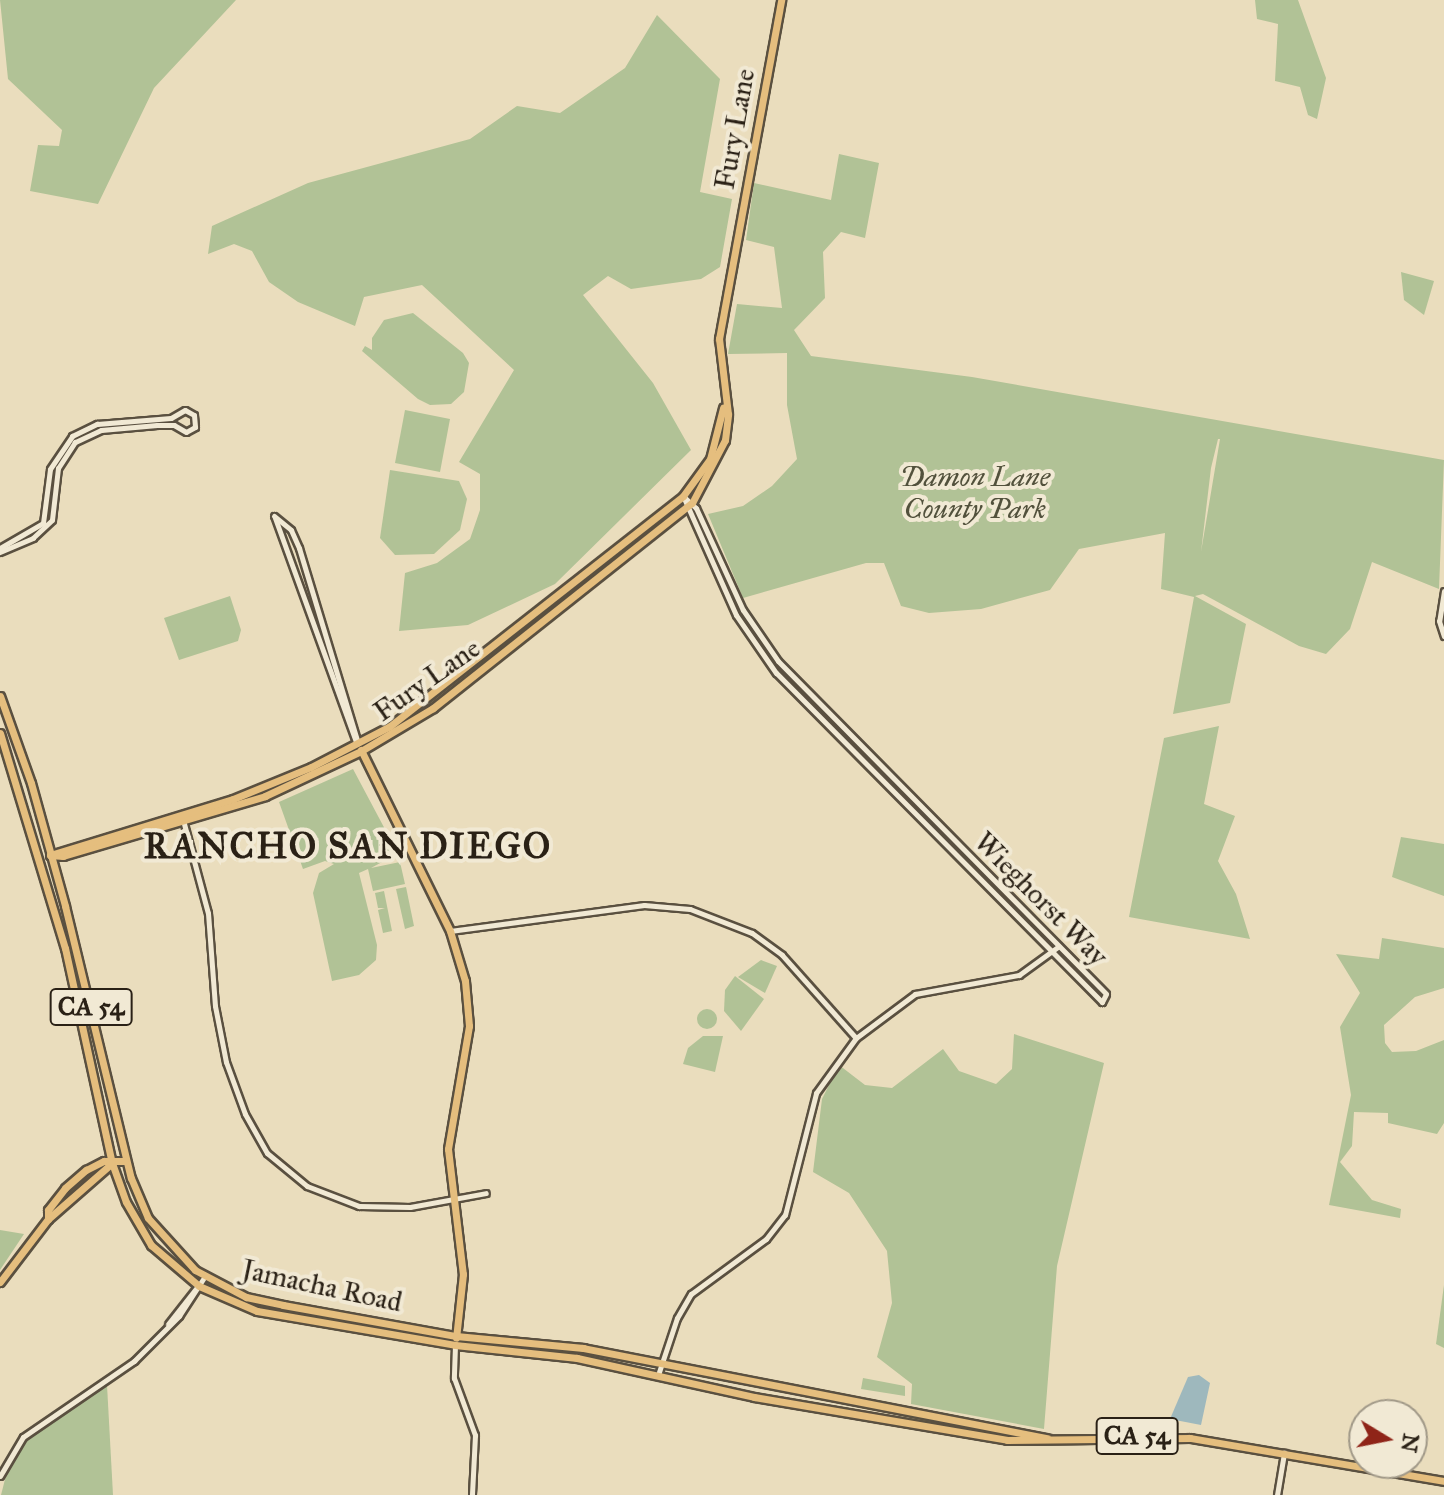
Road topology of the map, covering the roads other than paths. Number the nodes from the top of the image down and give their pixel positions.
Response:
1 (781, 0) edge
2 (723, 408) junction
3 (156, 422) junction
4 (683, 496) junction
5 (689, 505) junction
6 (0, 550) edge
7 (298, 572) junction
8 (309, 584) junction
9 (1444, 591) edge
10 (1444, 636) edge
11 (0, 696) edge
12 (0, 733) edge
13 (360, 748) junction
14 (182, 819) junction
15 (50, 855) junction
16 (40, 857) junction
17 (450, 931) junction
18 (1059, 946) junction
19 (1053, 952) junction
20 (856, 1038) junction
21 (125, 1161) junction
22 (112, 1163) junction
23 (486, 1193) dead end
24 (451, 1199) junction
25 (205, 1276) junction
26 (0, 1282) edge
27 (199, 1286) junction
28 (455, 1340) junction
29 (660, 1365) junction
30 (658, 1375) junction
31 (917, 1415) junction
32 (925, 1426) junction
33 (1047, 1438) junction
34 (1284, 1453) junction
35 (0, 1476) edge
36 (1444, 1481) edge
37 (472, 1495) edge
38 (1277, 1495) edge

1 - 2 main road, Fury Lane
2 - 4 main road, Fury Lane
2 - 5 main road, Fury Lane
3 - 3 street
3 - 6 street
4 - 5 street, Wieghorst Way
4 - 13 main road, Fury Lane
5 - 13 main road, Fury Lane
5 - 18 street, Wieghorst Way
5 - 19 street, Wieghorst Way
7 - 8 street
7 - 8 street
7 - 13 street
8 - 13 street
9 - 10 street
11 - 15 main road, Jamacha Road / CA 54
12 - 16 main road, Jamacha Road / CA 54
13 - 14 main road, Fury Lane
13 - 17 main road
14 - 15 main road, Fury Lane
14 - 24 street
15 - 16 main road, Fury Lane
15 - 21 main road, Jamacha Road / CA 54
16 - 22 main road, Jamacha Road / CA 54
17 - 20 street
17 - 24 main road
18 - 19 street
18 - 19 street, Wieghorst Way
19 - 20 street
20 - 29 street
21 - 22 main road
21 - 25 main road, Jamacha Road / CA 54
22 - 26 main road
22 - 27 main road, Jamacha Road / CA 54
23 - 24 street
24 - 28 main road
25 - 27 street
25 - 28 main road, Jamacha Road / CA 54
27 - 28 main road, Jamacha Road / CA 54
27 - 35 street
28 - 29 main road, Jamacha Road / CA 54
28 - 30 main road, Jamacha Road / CA 54
28 - 37 street
29 - 30 street
29 - 31 main road, Jamacha Road / CA 54
30 - 32 main road, Jamacha Road / CA 54
31 - 32 main road
31 - 33 main road, Jamacha Road / CA 54
32 - 33 main road, Jamacha Road / CA 54
33 - 34 main road, Jamacha Road / CA 54
34 - 36 main road, Jamacha Road / CA 54
34 - 38 street

